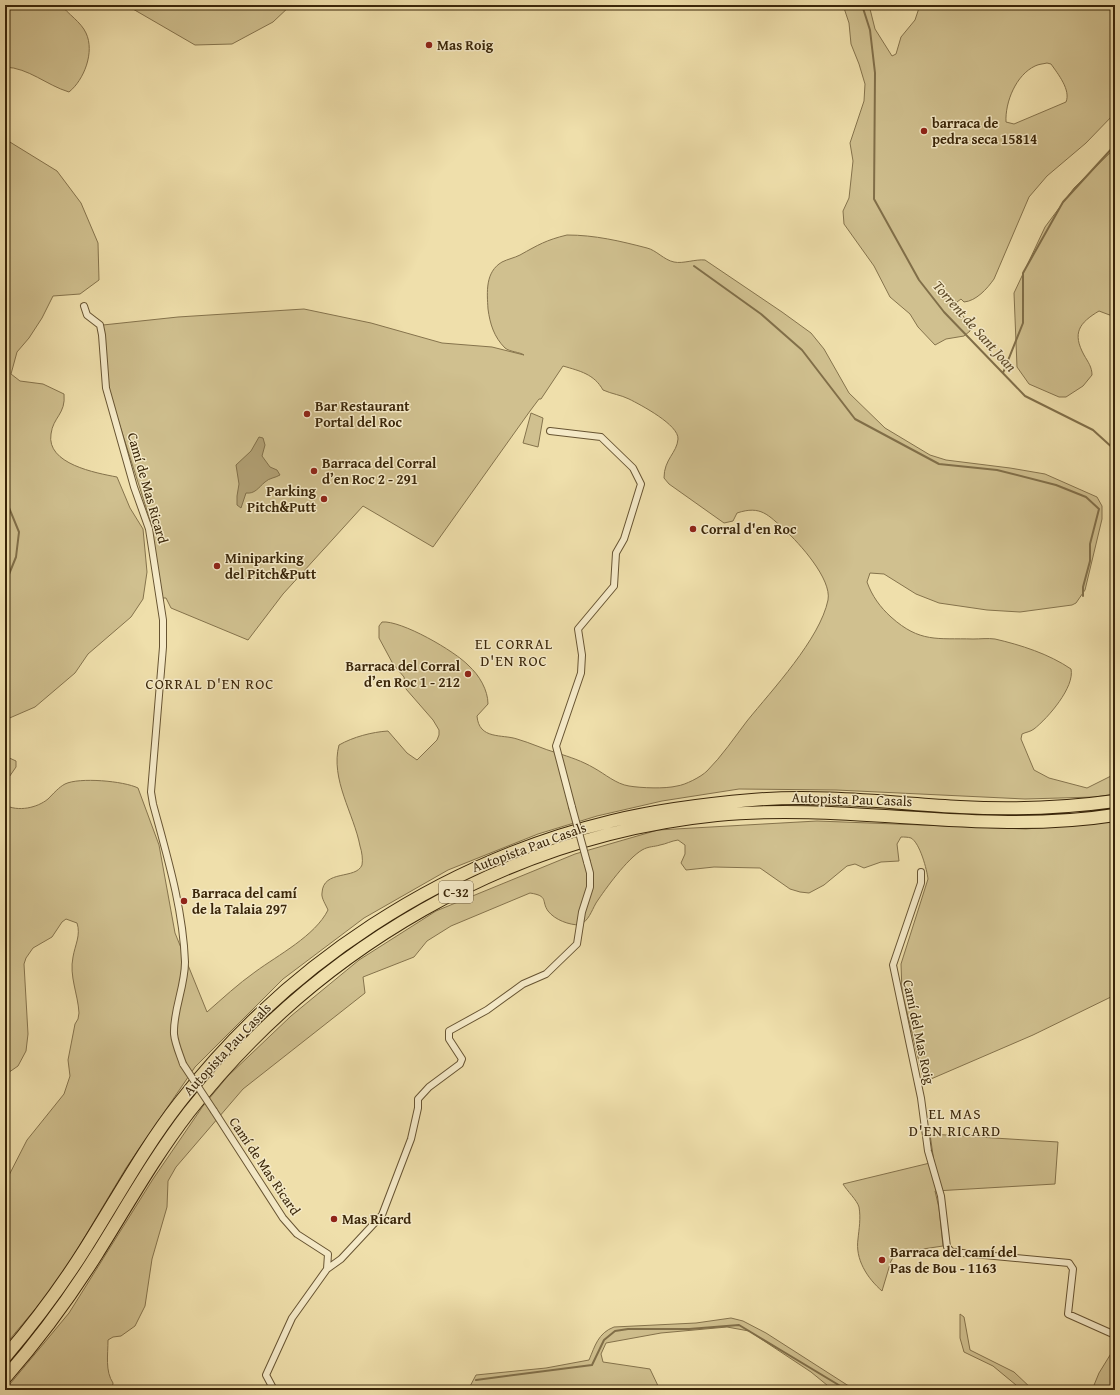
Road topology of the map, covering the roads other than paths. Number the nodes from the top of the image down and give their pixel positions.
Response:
1 (84, 306) dead end
2 (550, 431) dead end
3 (1115, 801) edge
4 (1115, 815) edge
5 (921, 872) dead end
6 (328, 1269) junction
7 (1115, 1335) edge
8 (5, 1357) edge
9 (5, 1378) edge
10 (274, 1390) edge

1 - 6 street, Camí de Mas Ricard, bridge
2 - 6 street, bridge
3 - 8 highway, Autopista Pau Casals / C-32
4 - 9 highway, Autopista Pau Casals / C-32
5 - 7 street, Camí del Mas Roig
6 - 10 street

